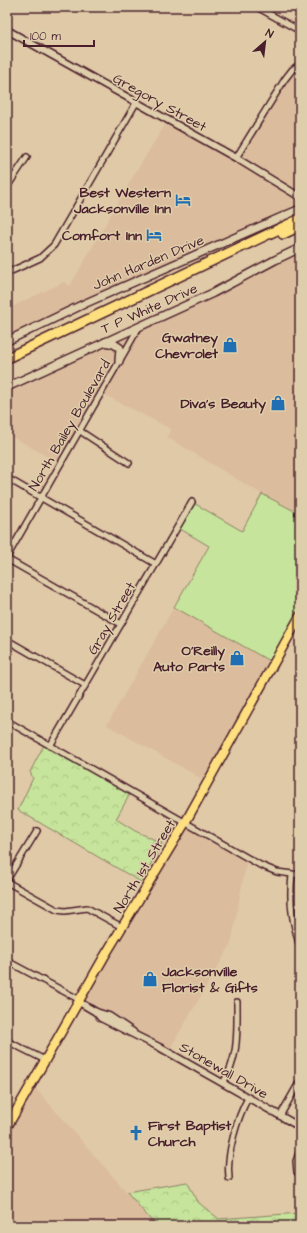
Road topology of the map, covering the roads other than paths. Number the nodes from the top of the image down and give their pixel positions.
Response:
1 (257, 7) edge
2 (7, 30) edge
3 (300, 31) edge
4 (300, 64) edge
5 (136, 102) junction
6 (27, 157) dead end
7 (236, 158) junction
8 (7, 187) edge
9 (300, 197) edge
10 (300, 209) edge
11 (300, 219) edge
12 (300, 226) edge
13 (300, 248) edge
14 (7, 273) edge
15 (139, 327) junction
16 (7, 341) edge
17 (104, 342) junction
18 (7, 358) edge
19 (119, 361) junction
20 (7, 364) edge
21 (7, 387) edge
22 (80, 431) junction
23 (130, 463) dead end
24 (7, 478) edge
25 (41, 498) junction
26 (192, 502) dead end
27 (7, 558) edge
28 (156, 564) junction
29 (300, 616) edge
30 (121, 624) junction
31 (7, 640) edge
32 (85, 685) junction
33 (7, 721) edge
34 (50, 746) junction
35 (185, 823) junction
36 (37, 830) dead end
37 (292, 875) junction
38 (300, 875) edge
39 (7, 881) edge
40 (122, 927) junction
41 (300, 947) edge
42 (7, 961) edge
43 (80, 1001) junction
44 (237, 1002) dead end
45 (7, 1041) edge
46 (45, 1060) junction
47 (300, 1081) edge
48 (223, 1083) junction
49 (248, 1098) junction
50 (280, 1116) junction
51 (7, 1125) edge
52 (300, 1127) edge
53 (300, 1150) edge
54 (297, 1172) dead end
55 (229, 1178) dead end

1 - 3 street
2 - 5 street, Gregory Street
4 - 7 street
5 - 7 street, Gregory Street
5 - 14 street
6 - 8 street
7 - 9 street, Gregory Street
10 - 16 main road, John Harden Drive
11 - 18 highway
12 - 20 highway
13 - 15 main road, T P White Drive
15 - 17 main road, T P White Drive
15 - 19 street, North Bailey Boulevard
17 - 19 main road
17 - 21 main road, T P White Drive
19 - 22 street, North Bailey Boulevard
22 - 23 street
22 - 25 street, North Bailey Boulevard
24 - 25 street
25 - 27 street, North Bailey Boulevard
25 - 28 street
26 - 28 street, Gray Street
27 - 30 street
28 - 30 street, Gray Street
29 - 35 main road, North 1st Street
30 - 32 street, Gray Street
31 - 32 street
32 - 34 street, Gray Street
33 - 34 street
34 - 35 street
35 - 37 street
35 - 40 main road, North 1st Street
36 - 39 street
37 - 38 street
37 - 41 street
39 - 40 street
40 - 43 main road, North 1st Street
42 - 43 street
43 - 46 main road, North 1st Street
43 - 48 street, Stonewall Drive
44 - 48 street
45 - 46 street
46 - 51 main road, North 1st Street
47 - 50 street
48 - 49 street, Stonewall Drive
49 - 50 street, Stonewall Drive
49 - 55 street
50 - 52 street, Stonewall Drive
53 - 54 street

